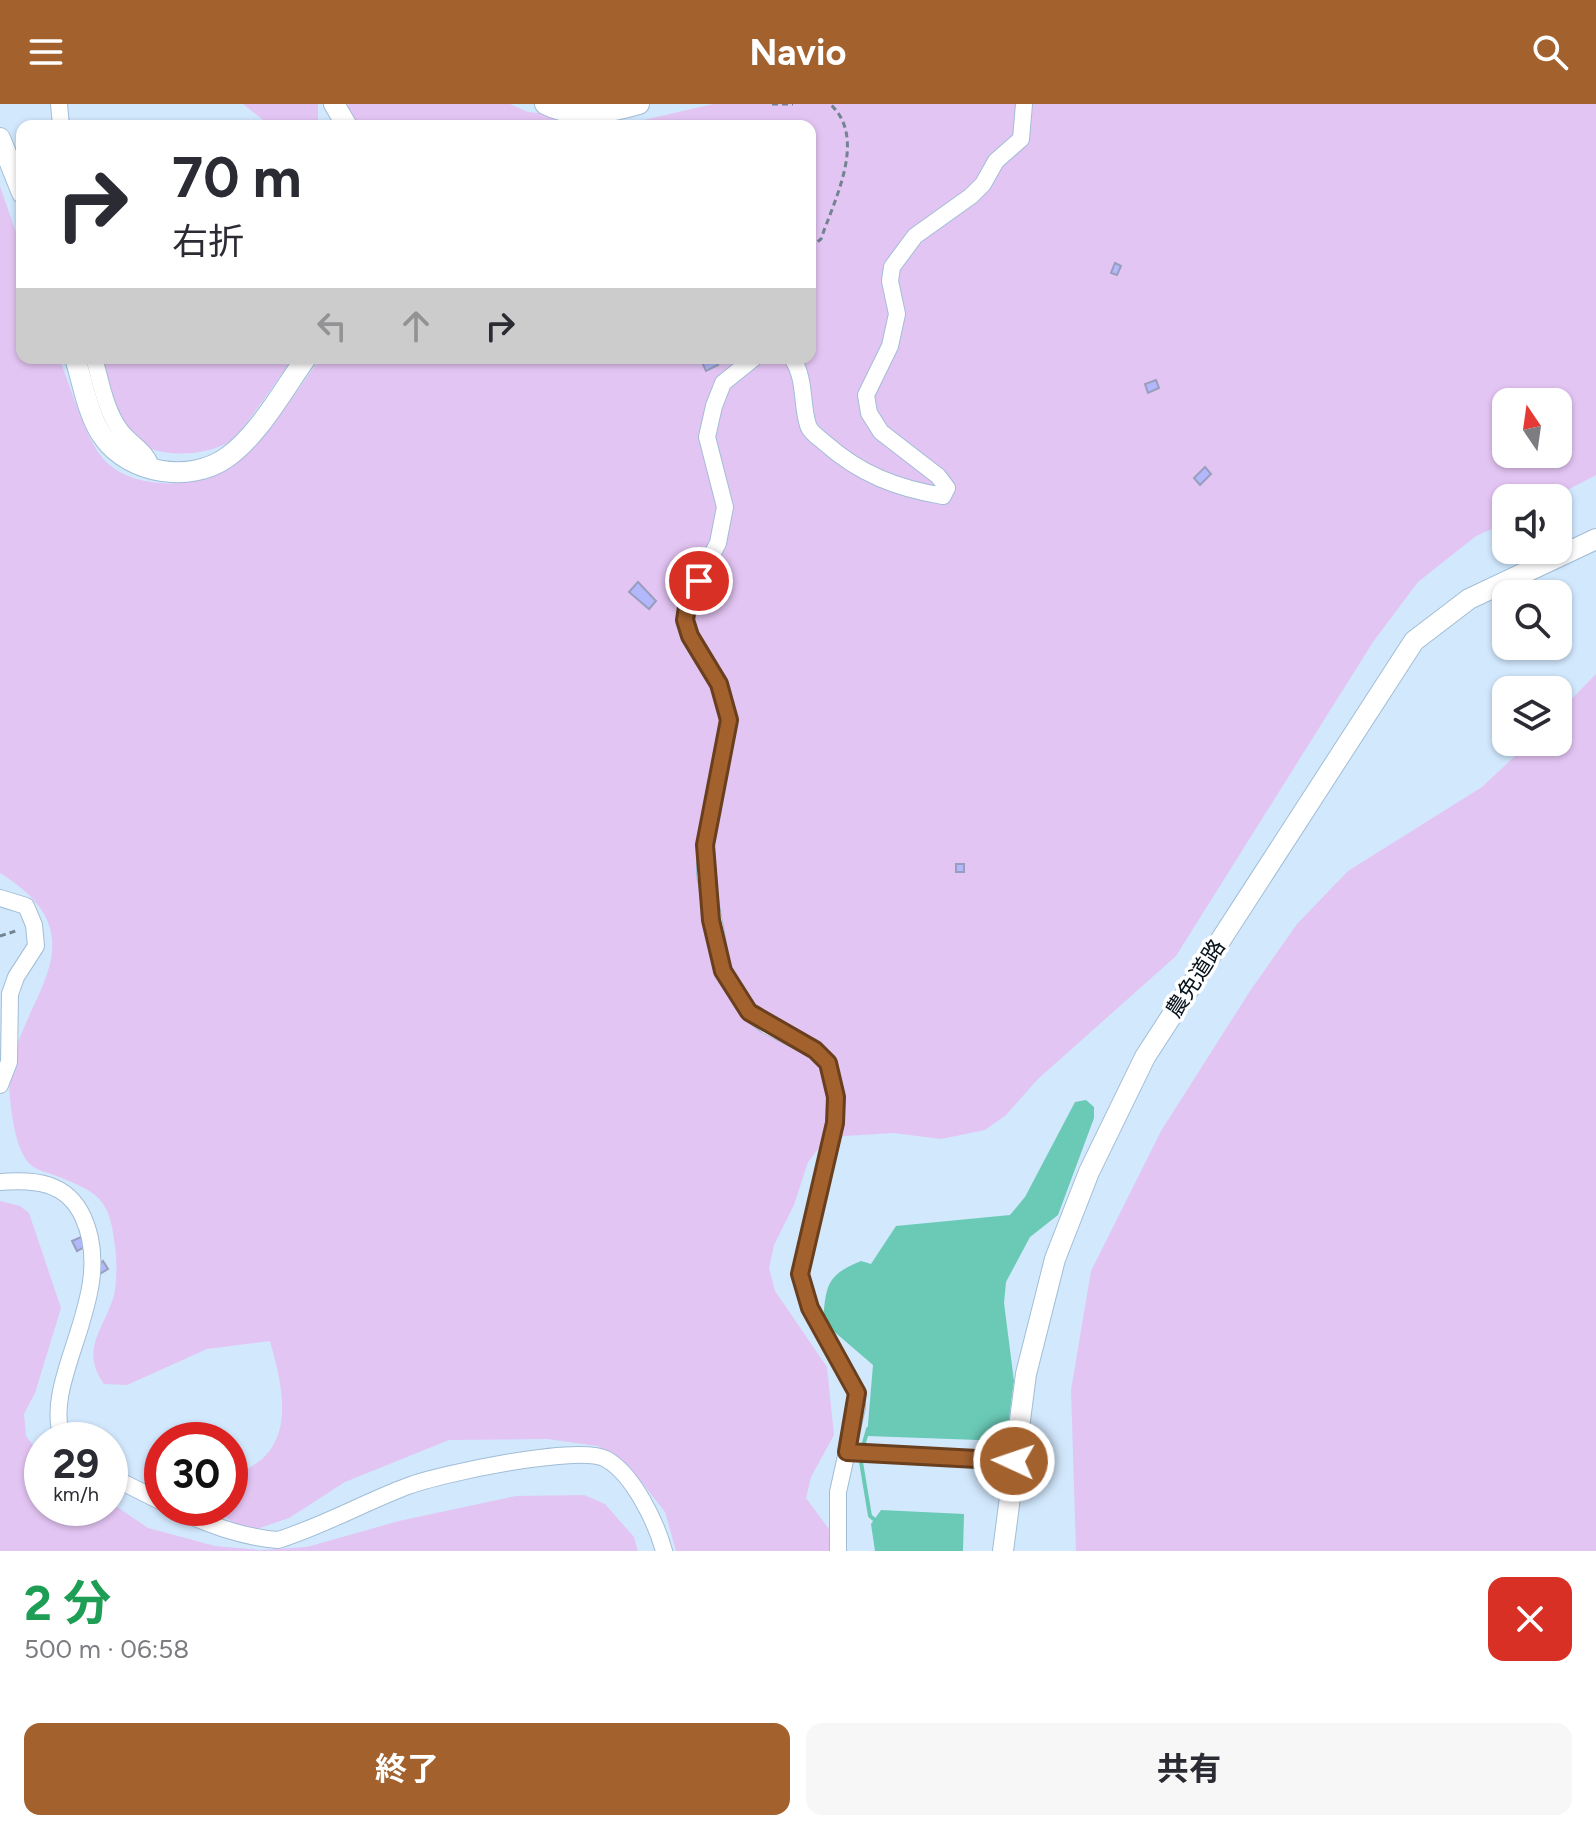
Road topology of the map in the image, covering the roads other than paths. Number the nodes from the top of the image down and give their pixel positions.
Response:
1 (545, 104) edge
2 (639, 104) edge
3 (1024, 104) edge
4 (0, 138) edge
5 (16, 178) edge
6 (77, 364) edge
7 (96, 364) edge
8 (302, 364) edge
9 (747, 364) edge
10 (794, 364) edge
11 (151, 468) junction
12 (1596, 539) edge
13 (0, 898) edge
14 (0, 1085) edge
15 (0, 1182) edge
16 (60, 1422) edge
17 (847, 1452) junction
18 (1014, 1461) junction
19 (216, 1526) edge
20 (664, 1551) edge
21 (838, 1551) edge
22 (1003, 1551) edge

1 - 2 street
3 - 10 street
4 - 5 street
6 - 11 street
7 - 11 street
8 - 11 street
9 - 17 street
12 - 18 street, 農免道路
13 - 14 street
15 - 16 street
17 - 18 street
17 - 21 street
18 - 22 street, 農免道路
19 - 20 street

